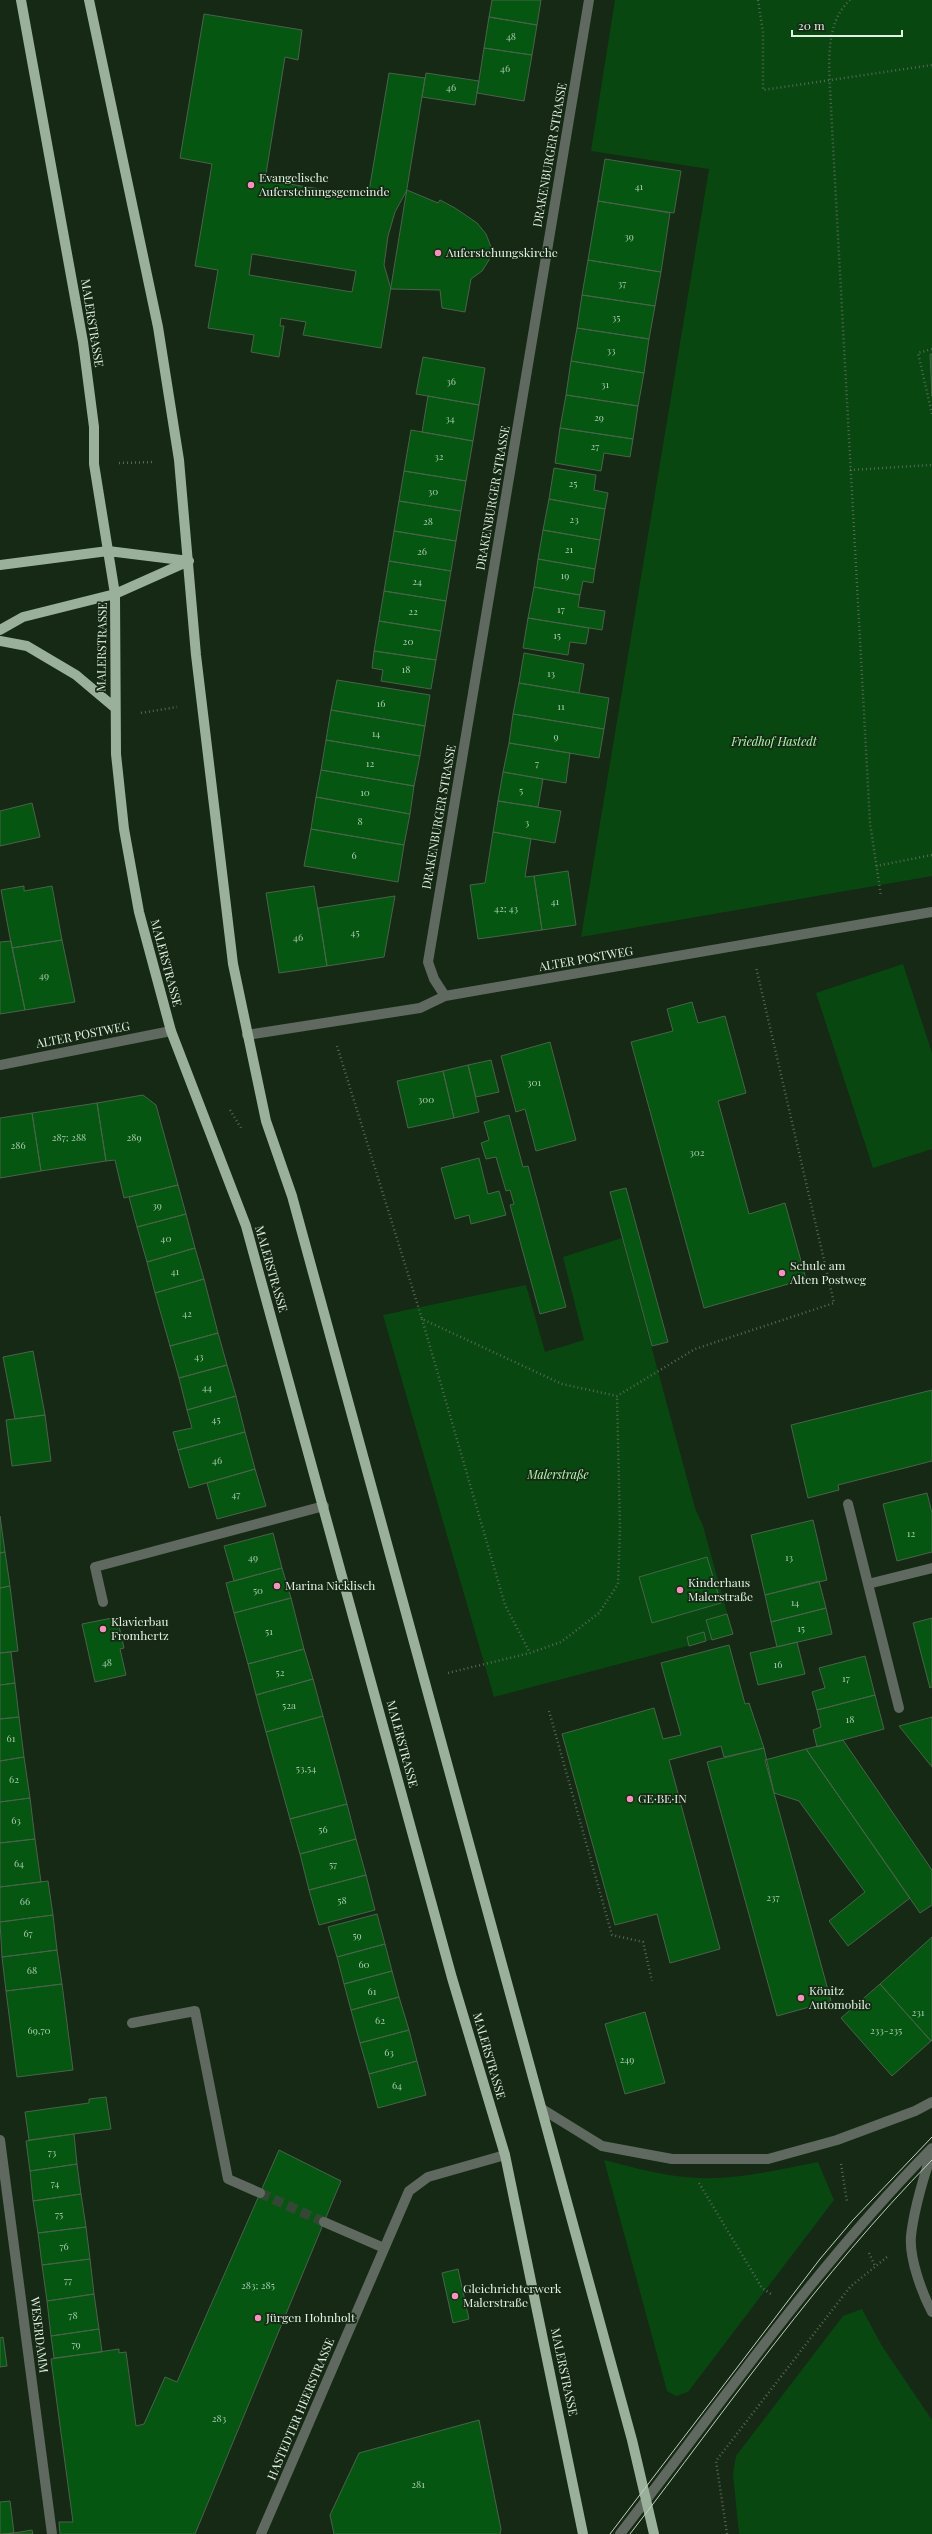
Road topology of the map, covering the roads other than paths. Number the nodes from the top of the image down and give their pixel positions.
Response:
1 (21, 0) edge
2 (89, 0) edge
3 (589, 0) edge
4 (108, 551) junction
5 (189, 561) junction
6 (0, 565) edge
7 (115, 594) junction
8 (0, 630) edge
9 (0, 641) edge
10 (115, 713) junction
11 (932, 912) edge
12 (445, 996) junction
13 (171, 1031) junction
14 (247, 1035) junction
15 (0, 1065) edge
16 (848, 1504) dead end
17 (324, 1506) junction
18 (932, 1568) edge
19 (868, 1584) junction
20 (103, 1602) dead end
21 (899, 1708) dead end
22 (132, 2022) dead end
23 (932, 2102) edge
24 (542, 2109) junction
25 (0, 2140) edge
26 (932, 2148) edge
27 (932, 2152) edge
28 (505, 2155) junction
29 (260, 2193) tunnel mouth
30 (324, 2222) tunnel mouth
31 (384, 2248) junction
32 (932, 2312) edge
33 (646, 2500) junction
34 (52, 2534) edge
35 (261, 2534) edge
36 (583, 2534) edge
37 (620, 2534) edge
38 (654, 2534) edge

1 - 4 main road, MALERSTRASSE
2 - 5 main road
3 - 12 street, DRAKENBURGER STRASSE
4 - 5 main road
4 - 6 main road
4 - 7 main road, MALERSTRASSE
5 - 7 main road
5 - 14 main road
7 - 8 main road
7 - 10 main road, MALERSTRASSE
9 - 10 main road
10 - 13 main road, MALERSTRASSE
11 - 12 street, ALTER POSTWEG
12 - 14 street, ALTER POSTWEG
13 - 15 street, ALTER POSTWEG
13 - 17 main road, MALERSTRASSE
14 - 24 main road
16 - 19 street
17 - 20 street
17 - 28 main road, MALERSTRASSE
18 - 19 street
19 - 21 street
22 - 29 street
23 - 24 street
24 - 33 main road
25 - 34 street, WESERDAMM
26 - 33 street
27 - 32 street
28 - 31 street, HASTEDTER HEERSTRASSE
28 - 36 main road, MALERSTRASSE
30 - 31 street
31 - 35 street, HASTEDTER HEERSTRASSE
33 - 37 street
33 - 38 main road

